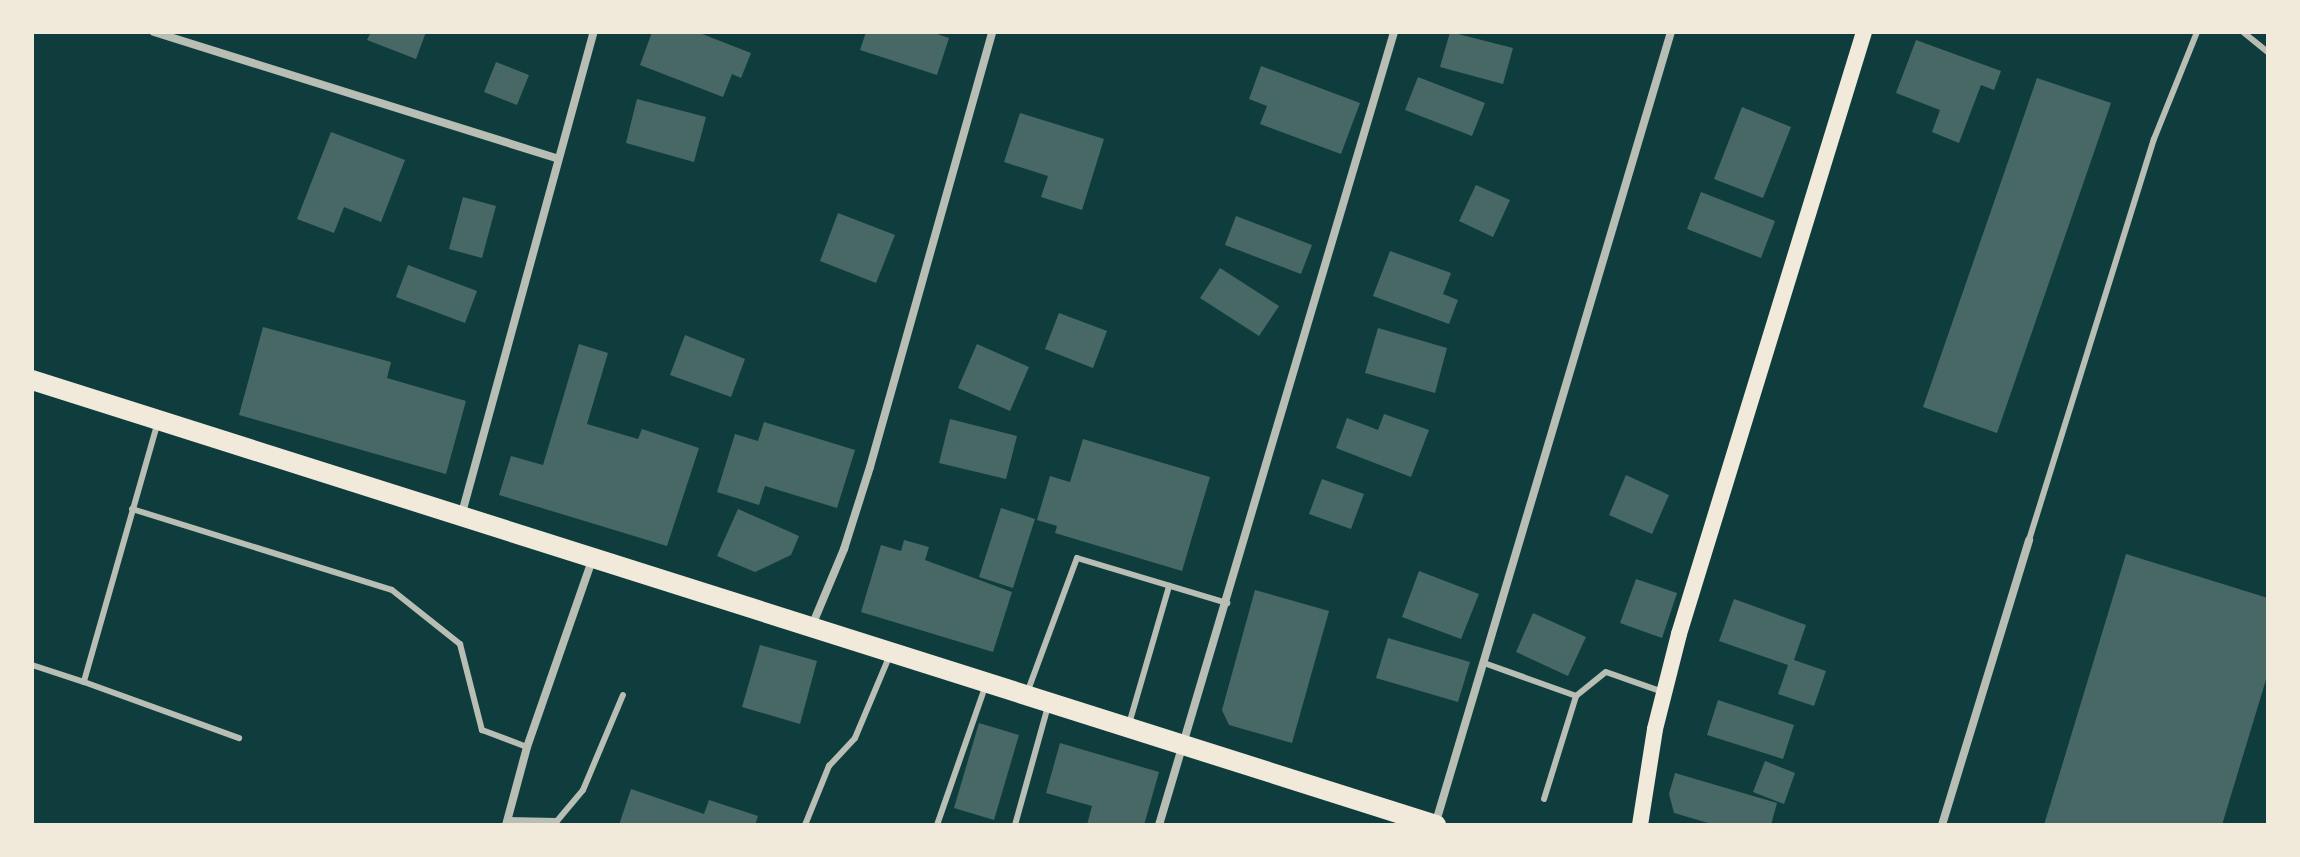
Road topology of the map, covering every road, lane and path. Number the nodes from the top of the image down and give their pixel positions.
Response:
1 (154, 32) edge
2 (594, 32) edge
3 (992, 32) edge
4 (1394, 32) edge
5 (1671, 32) edge
6 (1864, 32) edge
7 (2197, 32) edge
8 (2243, 32) edge
9 (2268, 52) edge
10 (557, 158) junction
11 (32, 380) edge
12 (158, 422) junction
13 (132, 509) junction
14 (461, 518) junction
15 (2029, 540) joint
16 (592, 559) junction
17 (1169, 586) junction
18 (1227, 603) junction
19 (811, 629) junction
20 (891, 653) junction
21 (1484, 663) junction
22 (32, 665) edge
23 (84, 682) junction
24 (986, 683) junction
25 (1664, 692) junction
26 (623, 695) dead end
27 (1026, 696) junction
28 (1576, 696) junction
29 (1049, 703) junction
30 (1128, 727) junction
31 (239, 738) dead end
32 (1185, 745) junction
33 (527, 747) junction
34 (1544, 799) dead end
35 (507, 823) edge
36 (558, 823) edge
37 (805, 825) edge
38 (937, 825) edge
39 (1015, 825) edge
40 (1159, 825) edge
41 (1435, 825) edge
42 (1640, 825) edge
43 (1942, 825) edge

1 - 10 street
2 - 10 street
3 - 19 street
4 - 18 street
5 - 21 street
6 - 25 main road
7 - 15 lane
8 - 9 lane
10 - 14 street
11 - 12 main road
12 - 13 lane
12 - 14 main road
13 - 23 lane
13 - 33 lane
14 - 16 main road
15 - 43 street
16 - 19 main road
16 - 33 street
17 - 18 lane
17 - 27 lane
17 - 30 lane
18 - 32 street
19 - 20 main road
20 - 24 main road
20 - 37 lane
21 - 28 lane
21 - 41 street
22 - 23 lane
23 - 31 lane
24 - 27 main road
24 - 38 lane
25 - 28 lane
25 - 42 main road
26 - 36 lane
27 - 29 main road
28 - 34 lane
29 - 30 main road
29 - 39 lane
30 - 32 main road
32 - 40 street
32 - 41 main road
33 - 35 street
35 - 36 lane

